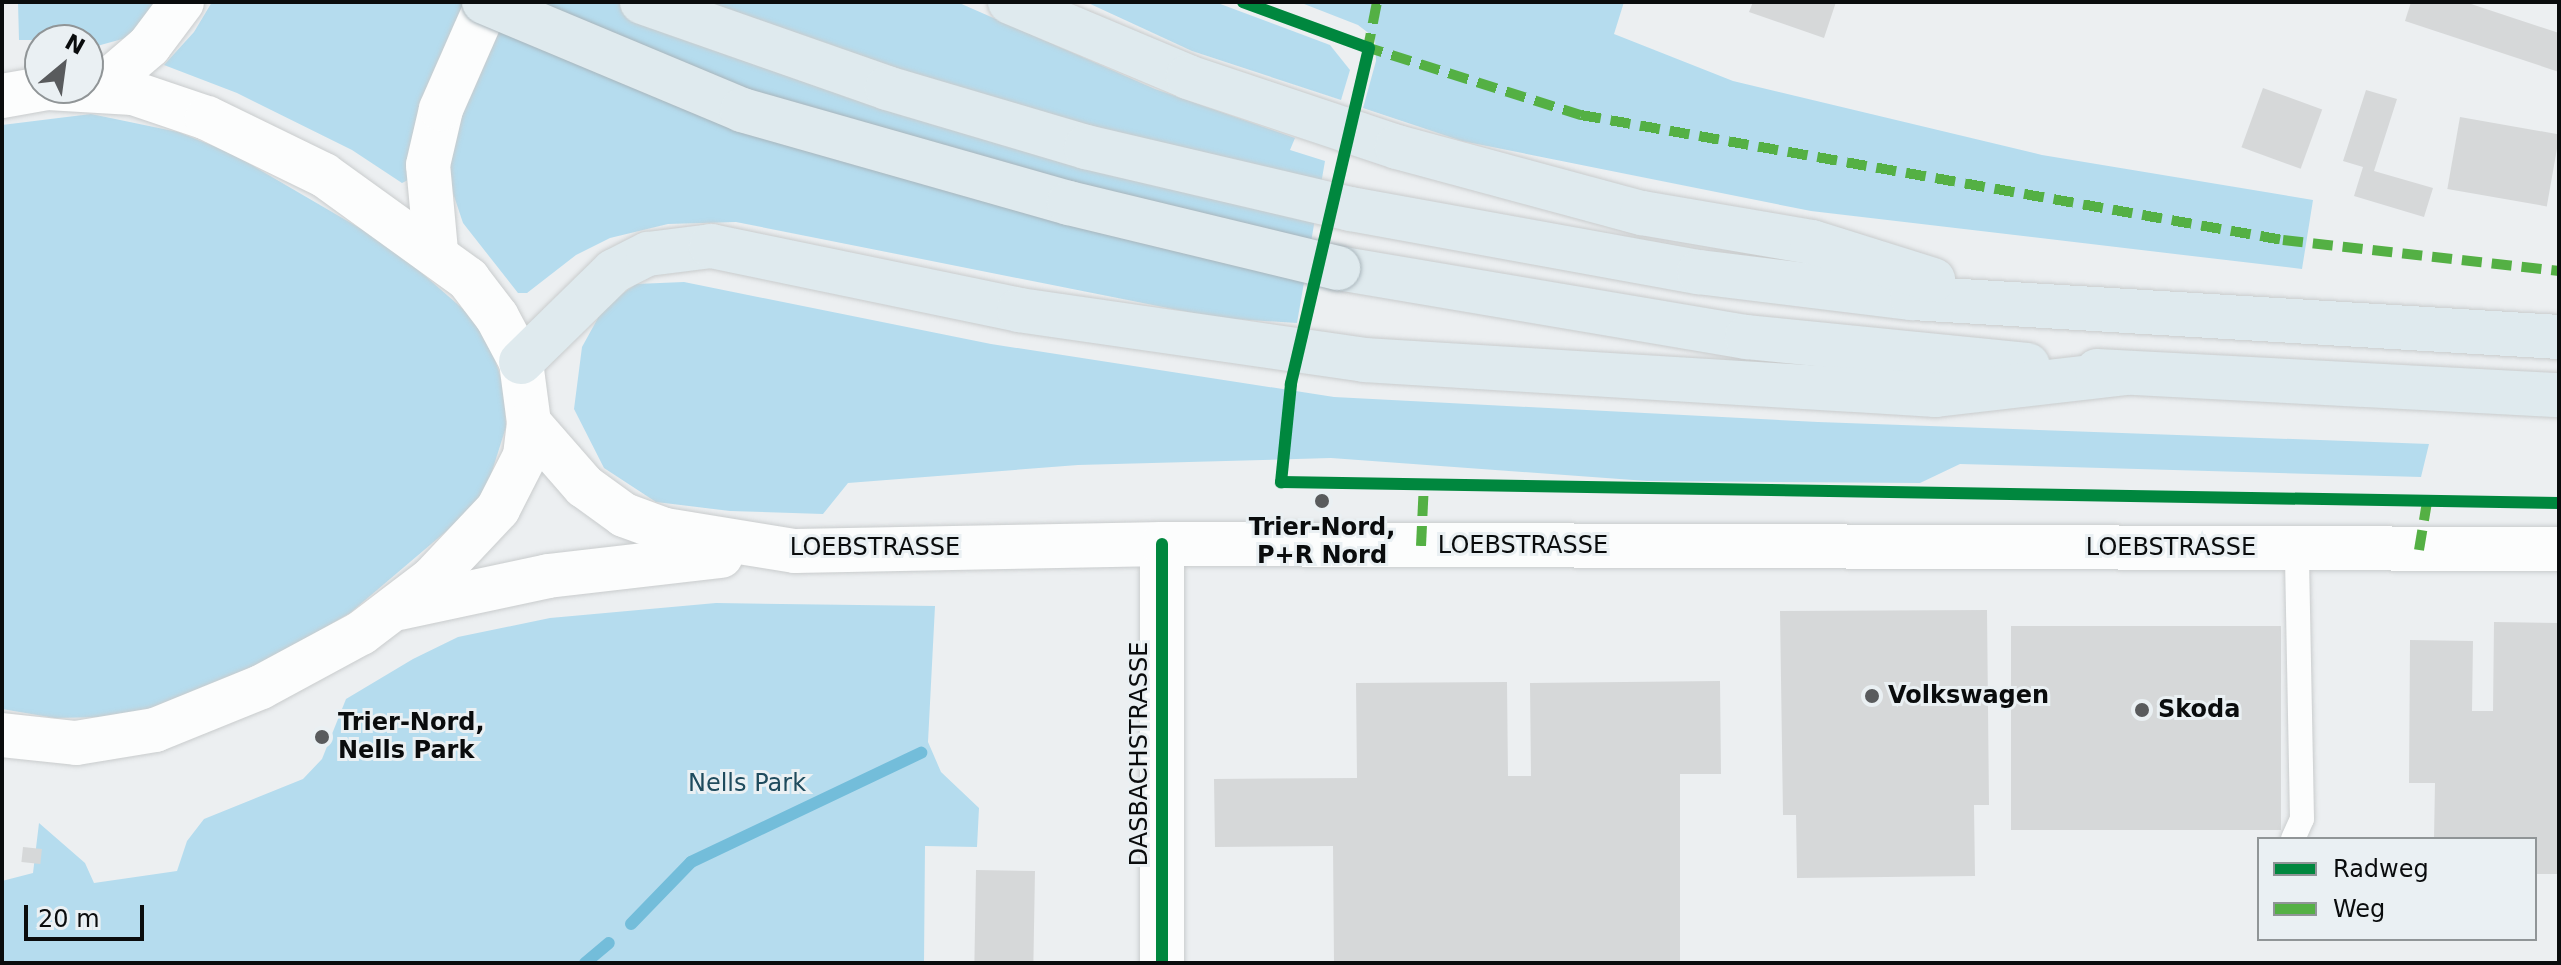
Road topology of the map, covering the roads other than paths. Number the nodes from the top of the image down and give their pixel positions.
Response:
1 (182, 2) edge
2 (486, 2) edge
3 (642, 2) edge
4 (1010, 2) edge
5 (104, 85) edge
6 (104, 89) edge
7 (24, 92) edge
8 (2, 96) edge
9 (436, 251) junction
10 (2004, 302) junction
11 (2559, 337) edge
12 (521, 362) junction
13 (2125, 373) junction
14 (2559, 395) edge
15 (529, 423) junction
16 (1162, 544) junction
17 (2297, 548) junction
18 (2559, 549) edge
19 (795, 551) junction
20 (393, 609) junction
21 (13, 740) edge
22 (2294, 837) edge
23 (1162, 963) edge

1 - 5 main road
2 - 9 main road
2 - 13 highway, bridge
3 - 10 highway
4 - 10 highway
6 - 9 main road
7 - 8 main road
9 - 12 main road
10 - 11 highway
12 - 13 highway
12 - 15 main road
13 - 14 highway
15 - 19 main road, LOEBSTRASSE
15 - 20 main road
16 - 17 main road, LOEBSTRASSE
16 - 19 main road, LOEBSTRASSE
16 - 23 main road, DASBACHSTRASSE
17 - 18 main road, LOEBSTRASSE
17 - 22 lane
19 - 20 main road
20 - 21 main road

